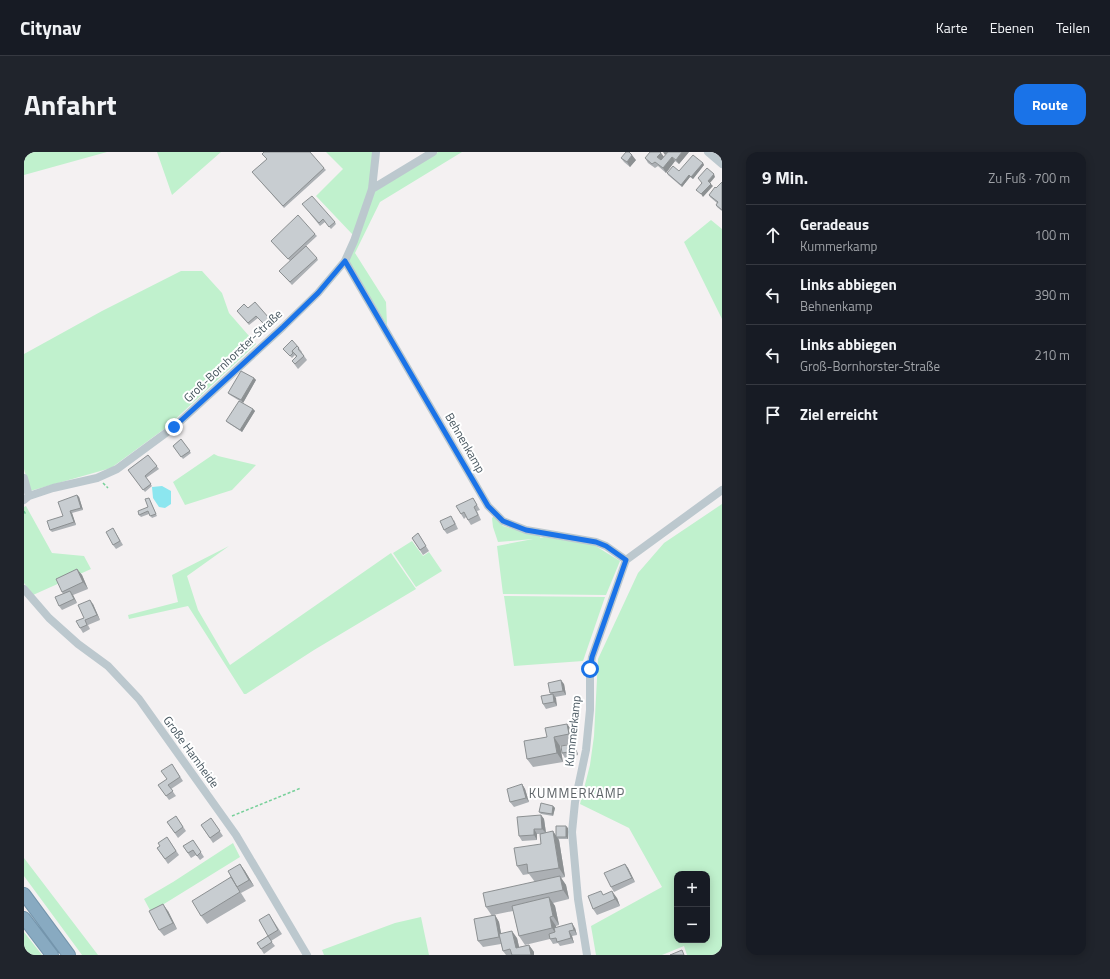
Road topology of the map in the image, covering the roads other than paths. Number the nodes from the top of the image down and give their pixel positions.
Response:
1 (376, 152) edge
2 (433, 152) edge
3 (708, 152) edge
4 (722, 164) edge
5 (372, 189) junction
6 (345, 261) junction
7 (24, 478) edge
8 (722, 490) edge
9 (27, 498) edge
10 (626, 560) junction
11 (24, 589) edge
12 (24, 894) edge
13 (24, 918) edge
14 (52, 955) edge
15 (69, 955) edge
16 (307, 955) edge
17 (587, 955) edge

1 - 5 street, Groß-Bornhorster-Straße
2 - 5 street
3 - 4 street
5 - 6 street, Groß-Bornhorster-Straße
6 - 9 street, Groß-Bornhorster-Straße
6 - 10 street, Behnenkamp
7 - 9 street
8 - 10 street
10 - 17 street, Kummerkamp
11 - 16 street, Große Hamheide
12 - 15 highway
13 - 14 highway

